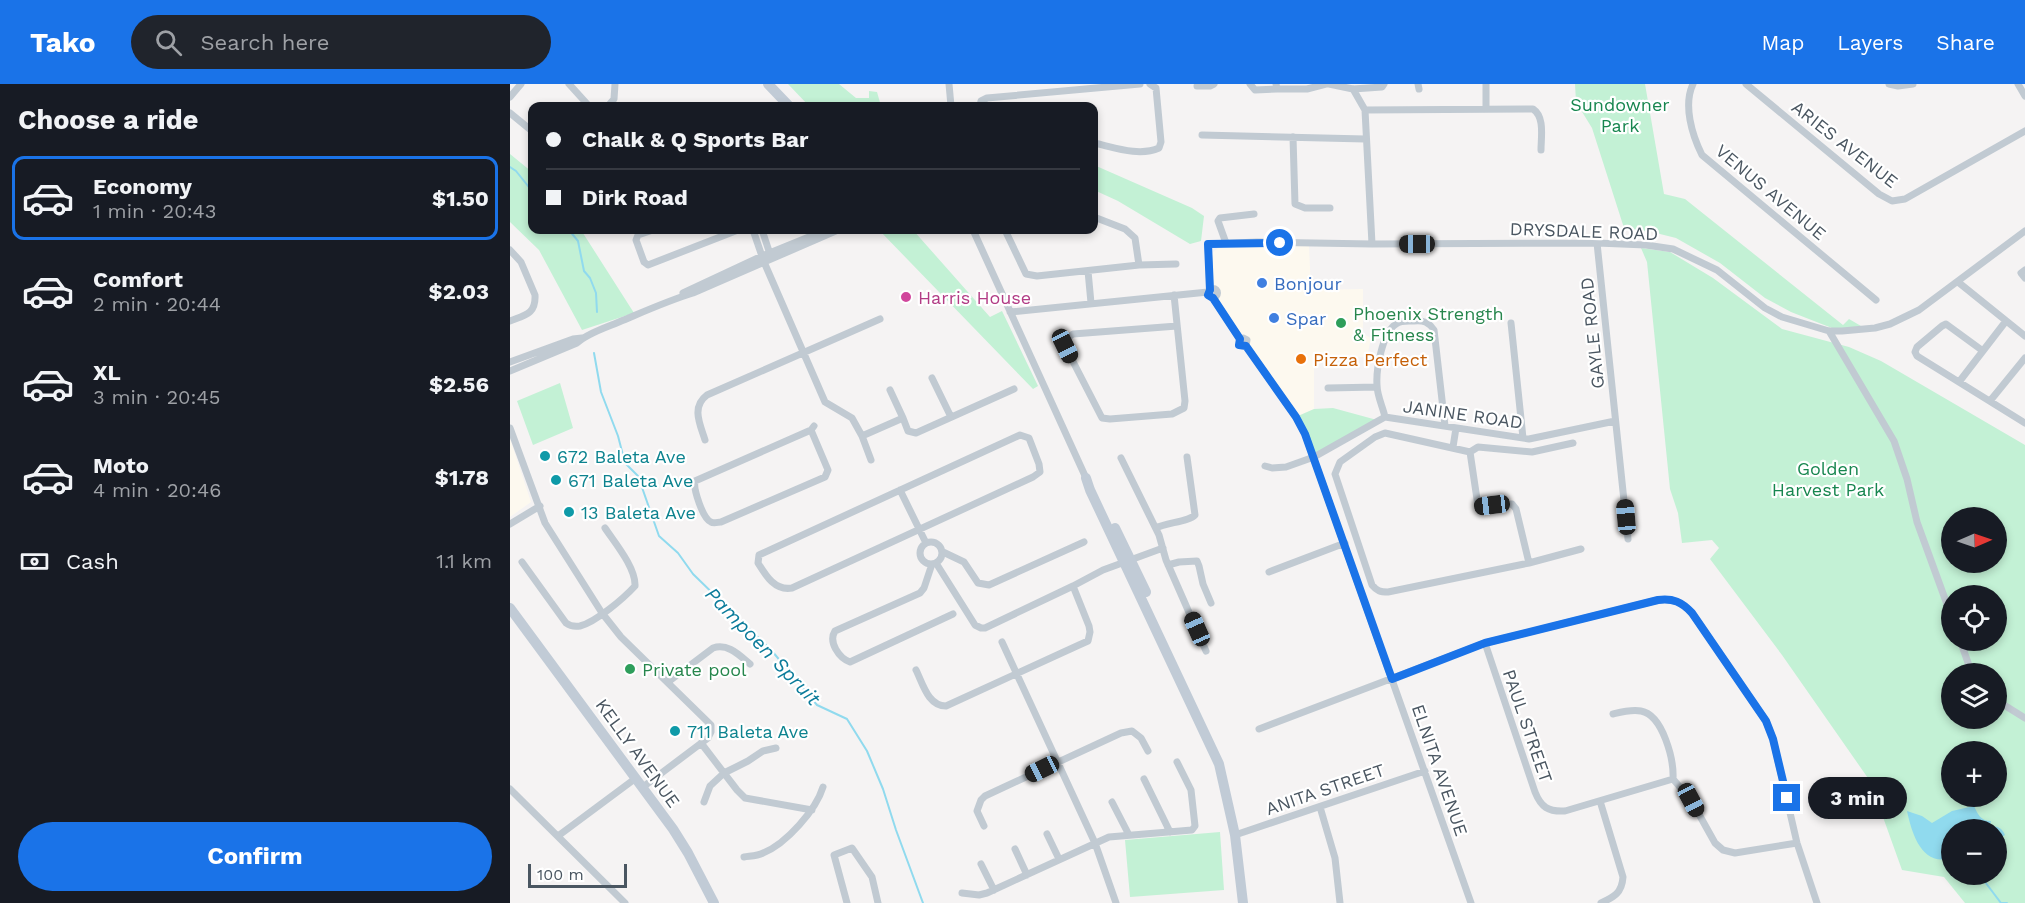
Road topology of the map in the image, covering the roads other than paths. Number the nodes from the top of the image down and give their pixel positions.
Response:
1 (520, 84) edge
2 (569, 84) edge
3 (615, 84) edge
4 (768, 84) edge
5 (949, 84) edge
6 (1140, 84) edge
7 (1150, 84) edge
8 (1214, 84) edge
9 (1251, 84) edge
10 (1328, 84) edge
11 (1384, 84) edge
12 (1486, 84) edge
13 (1693, 84) edge
14 (1746, 84) edge
15 (1889, 84) edge
16 (1912, 84) edge
17 (2018, 84) edge
18 (1197, 86) dead end
19 (1277, 87) edge
20 (1353, 89) junction
21 (2025, 96) edge
22 (510, 97) edge
23 (585, 102) edge
24 (611, 102) edge
25 (785, 102) edge
26 (951, 102) edge
27 (981, 102) edge
28 (1486, 109) junction
29 (1365, 110) junction
30 (510, 113) edge
31 (528, 128) edge
32 (2025, 131) edge
33 (1202, 135) dead end
34 (1293, 137) junction
35 (1365, 139) junction
36 (1098, 144) edge
37 (1541, 150) dead end
38 (1330, 208) dead end
39 (1254, 214) dead end
40 (1098, 219) edge
41 (2025, 231) edge
42 (641, 234) edge
43 (728, 234) edge
44 (755, 234) edge
45 (763, 234) edge
46 (818, 234) edge
47 (828, 234) edge
48 (975, 234) edge
49 (1007, 234) edge
50 (1226, 243) junction
51 (1598, 243) junction
52 (1372, 244) junction
53 (510, 250) edge
54 (767, 258) junction
55 (1176, 264) dead end
56 (1139, 265) junction
57 (2025, 270) edge
58 (1088, 271) junction
59 (2025, 278) edge
60 (1958, 282) junction
61 (1211, 293) junction
62 (1174, 295) junction
63 (1876, 300) dead end
64 (1091, 303) junction
65 (1010, 312) junction
66 (880, 319) dead end
67 (510, 321) edge
68 (2006, 321) junction
69 (1511, 323) dead end
70 (1178, 326) junction
71 (1829, 331) junction
72 (2025, 336) edge
73 (582, 338) junction
74 (1983, 351) junction
75 (802, 353) junction
76 (2025, 358) edge
77 (510, 363) edge
78 (510, 371) edge
79 (932, 378) dead end
80 (1959, 382) junction
81 (1377, 387) junction
82 (1328, 388) dead end
83 (1014, 389) dead end
84 (890, 390) dead end
85 (1990, 401) junction
86 (951, 417) junction
87 (1385, 417) junction
88 (903, 418) junction
89 (1615, 421) junction
90 (2024, 421) edge
91 (1445, 426) junction
92 (510, 428) edge
93 (813, 428) joint
94 (1456, 428) junction
95 (862, 436) junction
96 (1523, 438) junction
97 (705, 440) dead end
98 (1573, 443) dead end
99 (1453, 447) junction
100 (1470, 452) junction
101 (1187, 457) dead end
102 (1314, 457) junction
103 (1121, 458) dead end
104 (871, 460) dead end
105 (1265, 466) dead end
106 (1086, 478) joint
107 (900, 490) junction
108 (540, 506) junction
109 (510, 524) edge
110 (605, 528) dead end
111 (918, 528) junction
112 (1156, 528) junction
113 (1628, 539) dead end
114 (1084, 542) dead end
115 (926, 543) junction
116 (1345, 543) junction
117 (1163, 548) junction
118 (1581, 549) dead end
119 (943, 552) junction
120 (522, 562) dead end
121 (1127, 562) junction
122 (1529, 563) junction
123 (934, 564) junction
124 (1168, 565) junction
125 (1269, 572) dead end
126 (1073, 586) junction
127 (1941, 588) edge
128 (1210, 603) dead end
129 (510, 608) edge
130 (602, 613) junction
131 (953, 614) dead end
132 (510, 616) edge
133 (525, 630) junction
134 (1002, 642) dead end
135 (1485, 643) junction
136 (1206, 651) dead end
137 (750, 664) dead end
138 (916, 670) dead end
139 (1016, 674) junction
140 (1392, 679) junction
141 (668, 682) junction
142 (2007, 707) edge
143 (1613, 714) dead end
144 (2025, 718) edge
145 (1259, 729) dead end
146 (701, 743) junction
147 (776, 748) dead end
148 (1148, 751) dead end
149 (1057, 762) junction
150 (1177, 762) dead end
151 (1425, 771) junction
152 (724, 772) junction
153 (1144, 779) dead end
154 (1674, 779) junction
155 (640, 782) junction
156 (823, 787) dead end
157 (510, 789) edge
158 (1600, 801) junction
159 (704, 802) dead end
160 (1112, 802) dead end
161 (1320, 807) junction
162 (812, 810) junction
163 (984, 826) dead end
164 (1170, 832) junction
165 (1047, 834) dead end
166 (1129, 835) junction
167 (1235, 835) junction
168 (558, 836) junction
169 (1095, 843) junction
170 (1797, 843) junction
171 (1015, 849) dead end
172 (744, 857) dead end
173 (1059, 859) junction
174 (981, 864) dead end
175 (1027, 874) junction
176 (994, 890) junction
177 (962, 893) dead end
178 (625, 903) edge
179 (714, 903) edge
180 (847, 903) edge
181 (878, 903) edge
182 (1116, 903) edge
183 (1243, 903) edge
184 (1340, 903) edge
185 (1471, 903) edge
186 (1601, 903) edge
187 (1817, 903) edge

1 - 22 street
2 - 23 street
3 - 24 street
4 - 25 street
5 - 26 street
6 - 27 street
7 - 36 street
8 - 18 street
9 - 19 street
10 - 19 street
10 - 20 street
11 - 20 street
12 - 28 street
13 - 63 street, VENUS AVENUE
14 - 32 street, ARIES AVENUE
15 - 16 street
17 - 21 street
20 - 29 street
28 - 29 street
28 - 37 street
29 - 35 street
30 - 31 street
33 - 34 street
34 - 35 street
34 - 38 street
35 - 52 street
39 - 50 street
40 - 56 street
41 - 60 street, DRYSDALE ROAD
42 - 43 street
44 - 54 street
45 - 54 street
46 - 54 street
47 - 54 street
48 - 65 street
49 - 58 street
50 - 52 street, DRYSDALE ROAD
50 - 61 street
51 - 52 street, DRYSDALE ROAD
51 - 71 street, DRYSDALE ROAD
51 - 89 street, GAYLE ROAD
53 - 67 street
54 - 73 street
54 - 75 street
55 - 56 street
56 - 58 street
57 - 59 street
58 - 64 street
60 - 68 street
60 - 71 street, DRYSDALE ROAD
61 - 62 street
61 - 102 street, ELNITA AVENUE
62 - 64 street
62 - 70 street
64 - 65 street
65 - 106 street
66 - 75 street
68 - 72 street
68 - 74 street
69 - 96 street
70 - 70 street
71 - 127 street
73 - 77 street
73 - 78 street
74 - 80 street
74 - 80 street
75 - 95 street
75 - 97 street
76 - 85 street
79 - 86 street
80 - 85 street
81 - 82 street
81 - 87 street
81 - 91 street
83 - 86 street
84 - 88 street
85 - 90 street
86 - 88 street
87 - 91 street, JANINE ROAD
87 - 102 street, JANINE ROAD
88 - 95 street
89 - 96 street, JANINE ROAD
89 - 113 street, GAYLE ROAD
91 - 94 street, JANINE ROAD
92 - 108 street
93 - 93 street
94 - 96 street, JANINE ROAD
94 - 99 street
95 - 104 street
98 - 100 street
99 - 100 street
99 - 122 street
100 - 122 street
101 - 112 street
102 - 105 street, JANINE ROAD
102 - 116 street, ELNITA AVENUE
103 - 112 street
106 - 121 street
107 - 111 street
107 - 111 street
107 - 111 street
108 - 109 street
108 - 130 street
110 - 130 street
111 - 115 street
112 - 117 street
114 - 119 street
115 - 119 street
115 - 123 street
116 - 125 street
116 - 140 street, ELNITA AVENUE
117 - 121 street
117 - 124 street
118 - 122 street
119 - 123 street
120 - 130 street
121 - 126 street
121 - 167 street
123 - 126 street
123 - 131 street
124 - 128 street
124 - 136 street
126 - 139 street
129 - 133 street, KELLY AVENUE
130 - 141 street
132 - 133 street, KELLY AVENUE
133 - 155 street, KELLY AVENUE
134 - 139 street
135 - 140 street
135 - 158 street, PAUL STREET
135 - 170 street
137 - 141 street
138 - 139 street
139 - 149 street
140 - 145 street
140 - 151 street, ELNITA AVENUE
141 - 146 street
142 - 144 street
143 - 154 street
146 - 152 street
146 - 155 street
147 - 152 street
148 - 149 street
149 - 163 street
149 - 169 street
150 - 164 street
151 - 161 street, ANITA STREET
151 - 185 street, ELNITA AVENUE
152 - 159 street
152 - 162 street
153 - 164 street
154 - 158 street, PAUL STREET
154 - 170 street
155 - 168 street
155 - 179 street, KELLY AVENUE
156 - 162 street
157 - 168 street
158 - 186 street
160 - 166 street
161 - 167 street, ANITA STREET
161 - 184 street
162 - 172 street
164 - 166 street
165 - 173 street
166 - 169 street
167 - 183 street
168 - 178 street
169 - 173 street
169 - 182 street
170 - 187 street
171 - 175 street
173 - 175 street
174 - 176 street
175 - 176 street
176 - 177 street
180 - 181 street

